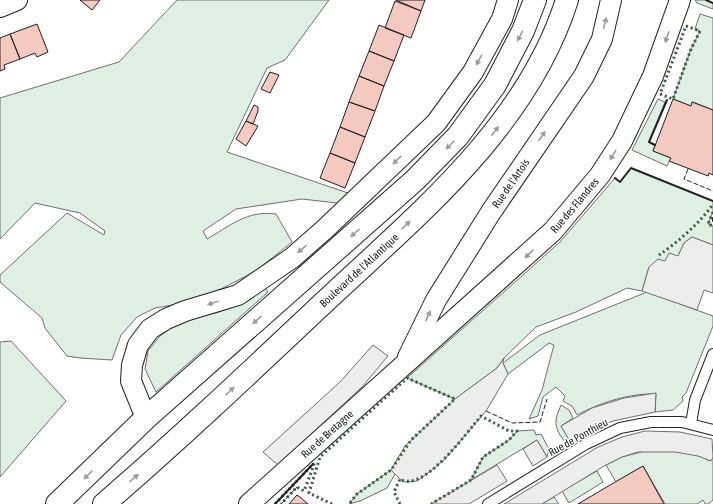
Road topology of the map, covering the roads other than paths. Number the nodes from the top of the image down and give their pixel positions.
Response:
1 (17, 0) edge
2 (508, 0) edge
3 (535, 0) edge
4 (567, 0) edge
5 (610, 0) edge
6 (680, 0) edge
7 (0, 7) edge
8 (713, 354) edge
9 (405, 364) junction
10 (146, 418) junction
11 (691, 424) junction
12 (713, 430) edge
13 (57, 504) edge
14 (104, 504) edge
15 (249, 504) edge
16 (488, 504) edge

1 - 7 street
2 -> 10 street
3 -> 10 main road
14 -> 4 main road, Boulevard de l'Atlantique
9 -> 5 street, Rue de l'Artois
6 -> 9 street, Rue des Flandres
8 - 11 lane
9 - 15 street, Rue de Bretagne
10 -> 13 main road
11 - 12 lane, Rue de Ponthieu
11 - 16 lane, Rue de Ponthieu

